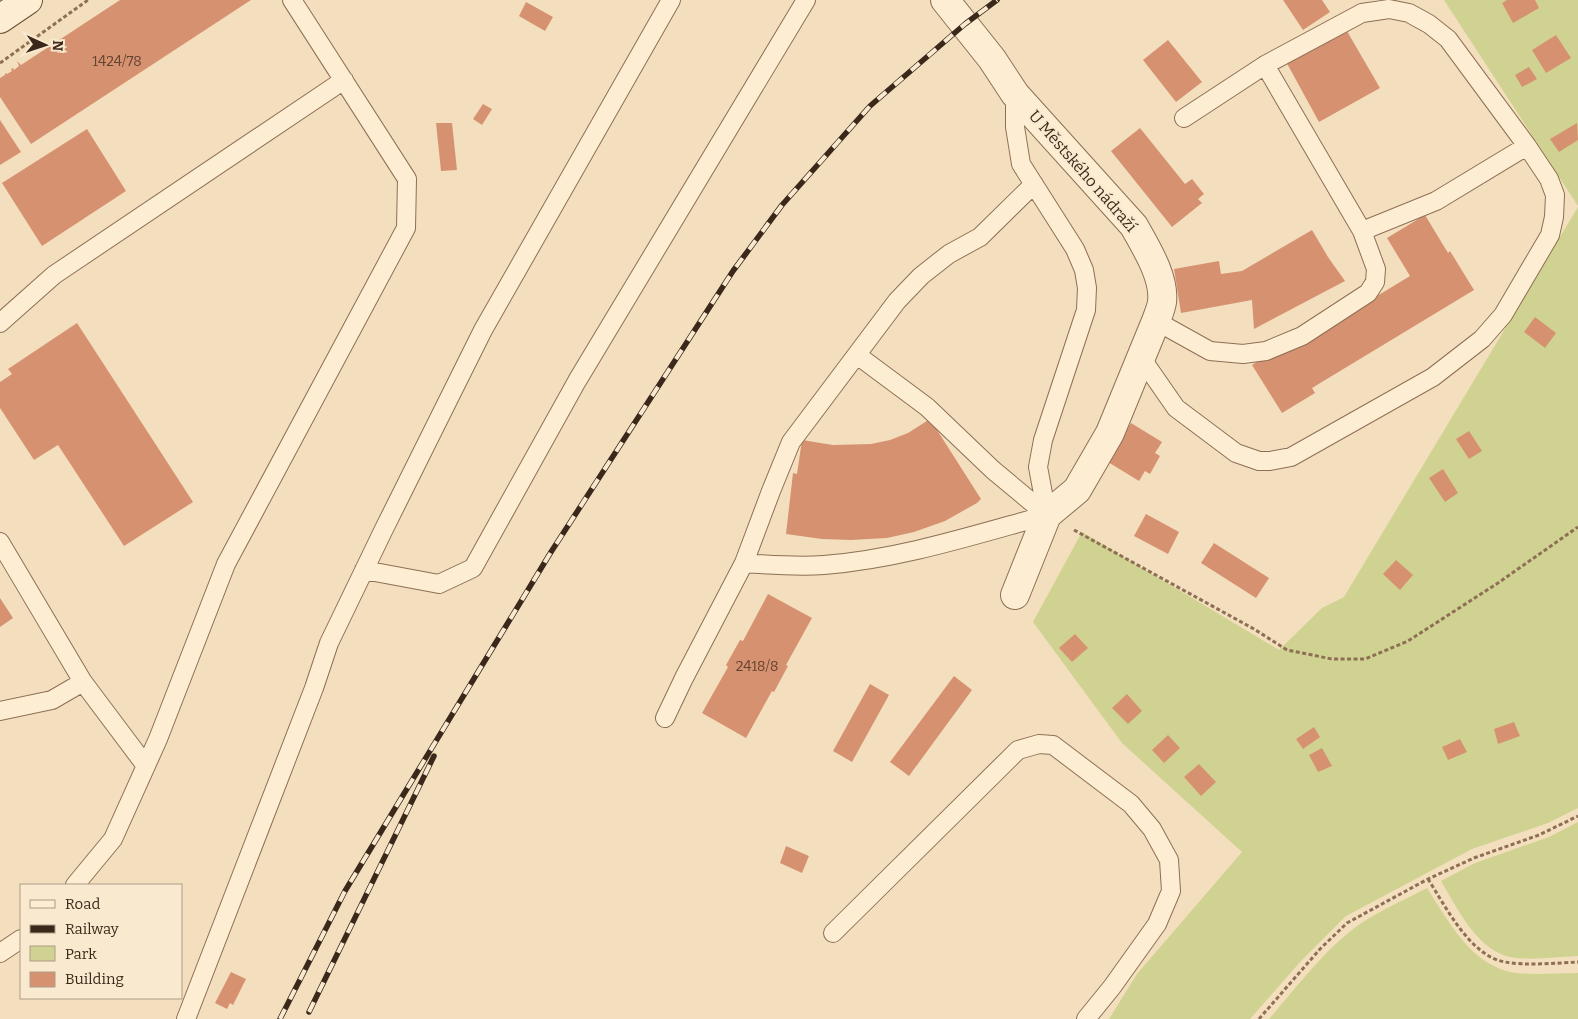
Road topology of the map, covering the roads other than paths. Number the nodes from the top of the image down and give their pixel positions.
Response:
1 (28, 0) edge
2 (292, 0) edge
3 (671, 0) edge
4 (806, 0) edge
5 (945, 0) edge
6 (0, 19) edge
7 (1265, 65) junction
8 (344, 80) junction
9 (1015, 94) junction
10 (1184, 118) dead end
11 (1527, 146) junction
12 (1034, 184) junction
13 (1362, 231) junction
14 (1156, 321) junction
15 (0, 323) edge
16 (857, 355) junction
17 (1142, 358) junction
18 (1047, 515) junction
19 (0, 542) edge
20 (744, 563) junction
21 (364, 570) junction
22 (1015, 596) dead end
23 (83, 682) junction
24 (0, 711) edge
25 (665, 718) dead end
26 (146, 766) junction
27 (76, 884) edge
28 (833, 933) dead end
29 (20, 940) edge
30 (0, 952) edge
31 (186, 1019) edge
32 (1086, 1019) edge

1 - 6 street
2 - 8 lane
3 - 21 lane
4 - 21 lane
5 - 9 street, U Městského nádraží
7 - 10 lane
7 - 11 lane
7 - 13 lane
8 - 15 lane
8 - 26 lane
9 - 12 lane
9 - 14 street, U Městského nádraží
11 - 13 lane
11 - 17 lane
12 - 16 lane
12 - 18 lane
13 - 14 lane
14 - 17 street, U Městského nádraží
16 - 18 lane
16 - 20 lane
17 - 18 street, U Městského nádraží
18 - 20 lane
18 - 22 street, U Městského nádraží
19 - 23 lane
20 - 25 lane
21 - 31 lane
23 - 24 lane
23 - 26 lane
26 - 27 lane
28 - 32 lane
29 - 30 lane

